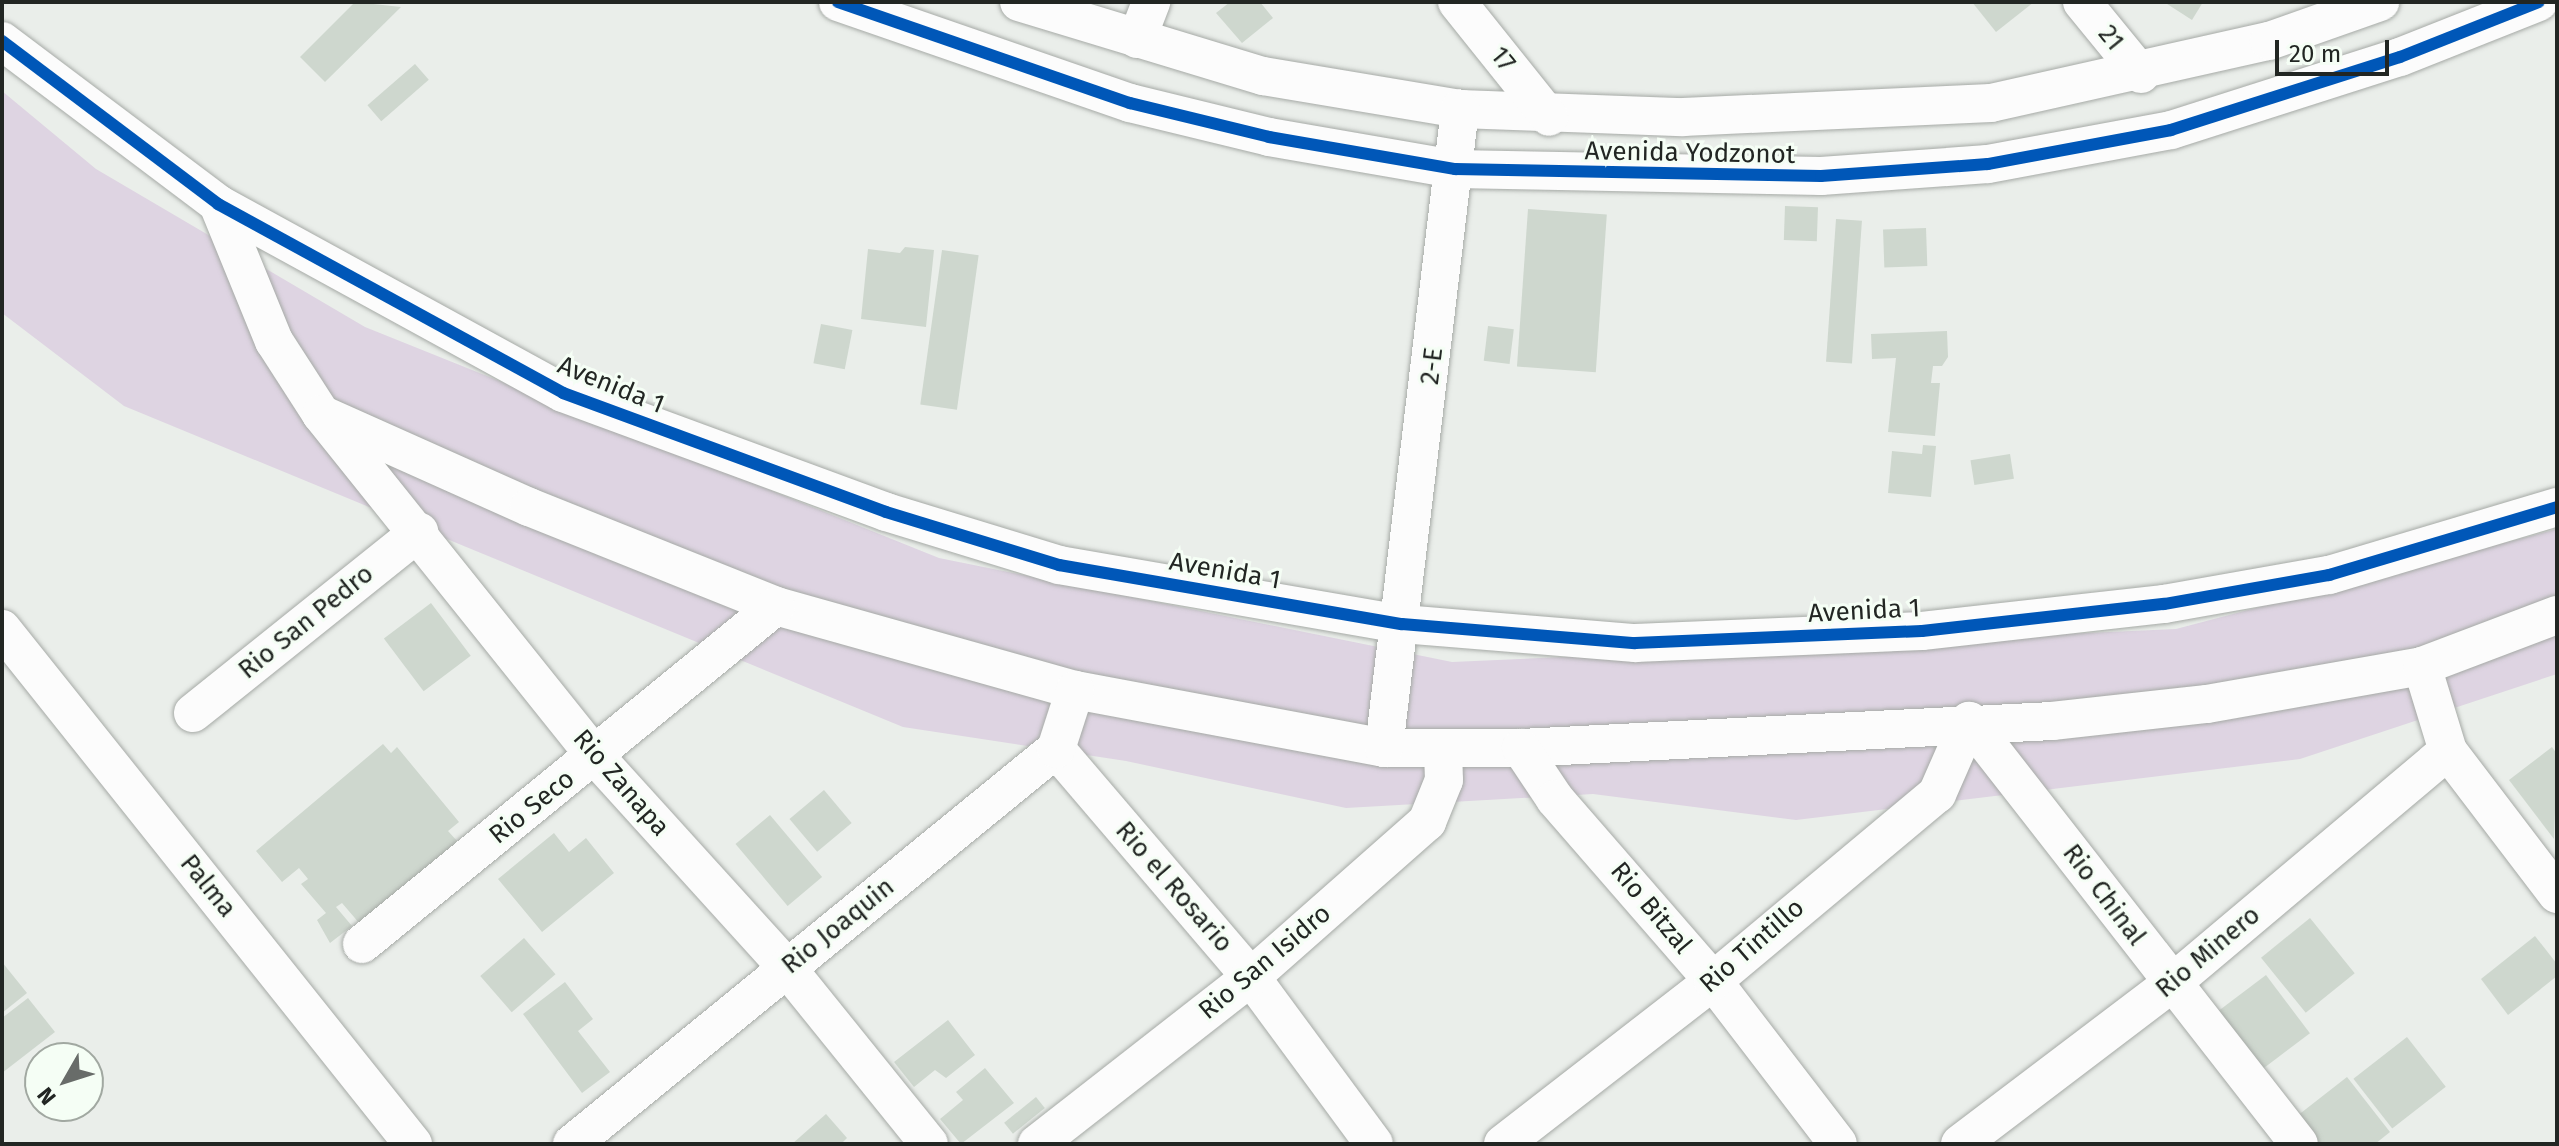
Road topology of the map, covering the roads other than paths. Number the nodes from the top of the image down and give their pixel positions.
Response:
1 (838, 2) edge
2 (1019, 2) edge
3 (1151, 2) edge
4 (1457, 2) edge
5 (2082, 2) edge
6 (2380, 2) edge
7 (2539, 2) edge
8 (1137, 39) junction
9 (2, 41) edge
10 (2400, 57) junction
11 (2141, 74) junction
12 (1460, 109) junction
13 (1549, 117) junction
14 (1455, 169) junction
15 (218, 204) junction
16 (321, 414) junction
17 (2557, 507) edge
18 (419, 532) junction
19 (776, 606) junction
20 (2557, 615) edge
21 (1402, 624) junction
22 (2, 629) edge
23 (2422, 666) junction
24 (1075, 690) junction
25 (193, 713) dead end
26 (1969, 721) junction
27 (1384, 748) junction
28 (1443, 748) junction
29 (1521, 748) junction
30 (1056, 749) junction
31 (2448, 751) junction
32 (595, 756) junction
33 (2557, 894) edge
34 (362, 944) dead end
35 (787, 968) junction
36 (1251, 977) junction
37 (1713, 981) junction
38 (2171, 984) junction
39 (413, 1144) edge
40 (572, 1144) edge
41 (929, 1144) edge
42 (1037, 1144) edge
43 (1374, 1144) edge
44 (1503, 1144) edge
45 (1838, 1144) edge
46 (1960, 1144) edge
47 (2299, 1144) edge

1 - 14 street, Avenida Yodzonot
2 - 8 street, Avenida Yodzonot
3 - 8 street
4 - 13 street, 17
5 - 11 street, 21
6 - 10 street
6 - 11 street, Avenida Yodzonot
7 - 10 street, Avenida Yodzonot
8 - 12 street, Avenida Yodzonot
9 - 15 street, Avenida 1
10 - 14 street, Avenida Yodzonot
11 - 13 street, Avenida Yodzonot
12 - 13 street, Avenida Yodzonot
12 - 14 street, 2-E
14 - 21 street, 2-E
15 - 16 street, Rio Zanapa
15 - 21 street, Avenida 1
16 - 18 street, Rio Zanapa
16 - 19 street
17 - 21 street, Avenida 1
18 - 25 street, Rio San Pedro
18 - 32 street, Rio Zanapa
19 - 24 street
19 - 32 street, Rio Seco
20 - 23 street
21 - 27 street, 2-E
22 - 39 street, Palma
23 - 26 street
23 - 31 street
24 - 27 street
24 - 30 street
26 - 29 street
26 - 37 street, Rio Tintillo
26 - 38 street, Rio Chinal
27 - 28 street
28 - 29 street
28 - 36 street, Rio San Isidro
29 - 37 street, Rio Bitzal
30 - 35 street, Rio Joaquin
30 - 36 street, Rio el Rosario
31 - 33 street
31 - 38 street, Rio Minero
32 - 34 street, Rio Seco
32 - 35 street, Rio Zanapa
35 - 40 street, Rio Joaquin
35 - 41 street, Rio Zanapa
36 - 42 street, Rio San Isidro
36 - 43 street, Rio el Rosario
37 - 44 street, Rio Tintillo
37 - 45 street, Rio Bitzal
38 - 46 street, Rio Minero
38 - 47 street, Rio Chinal

